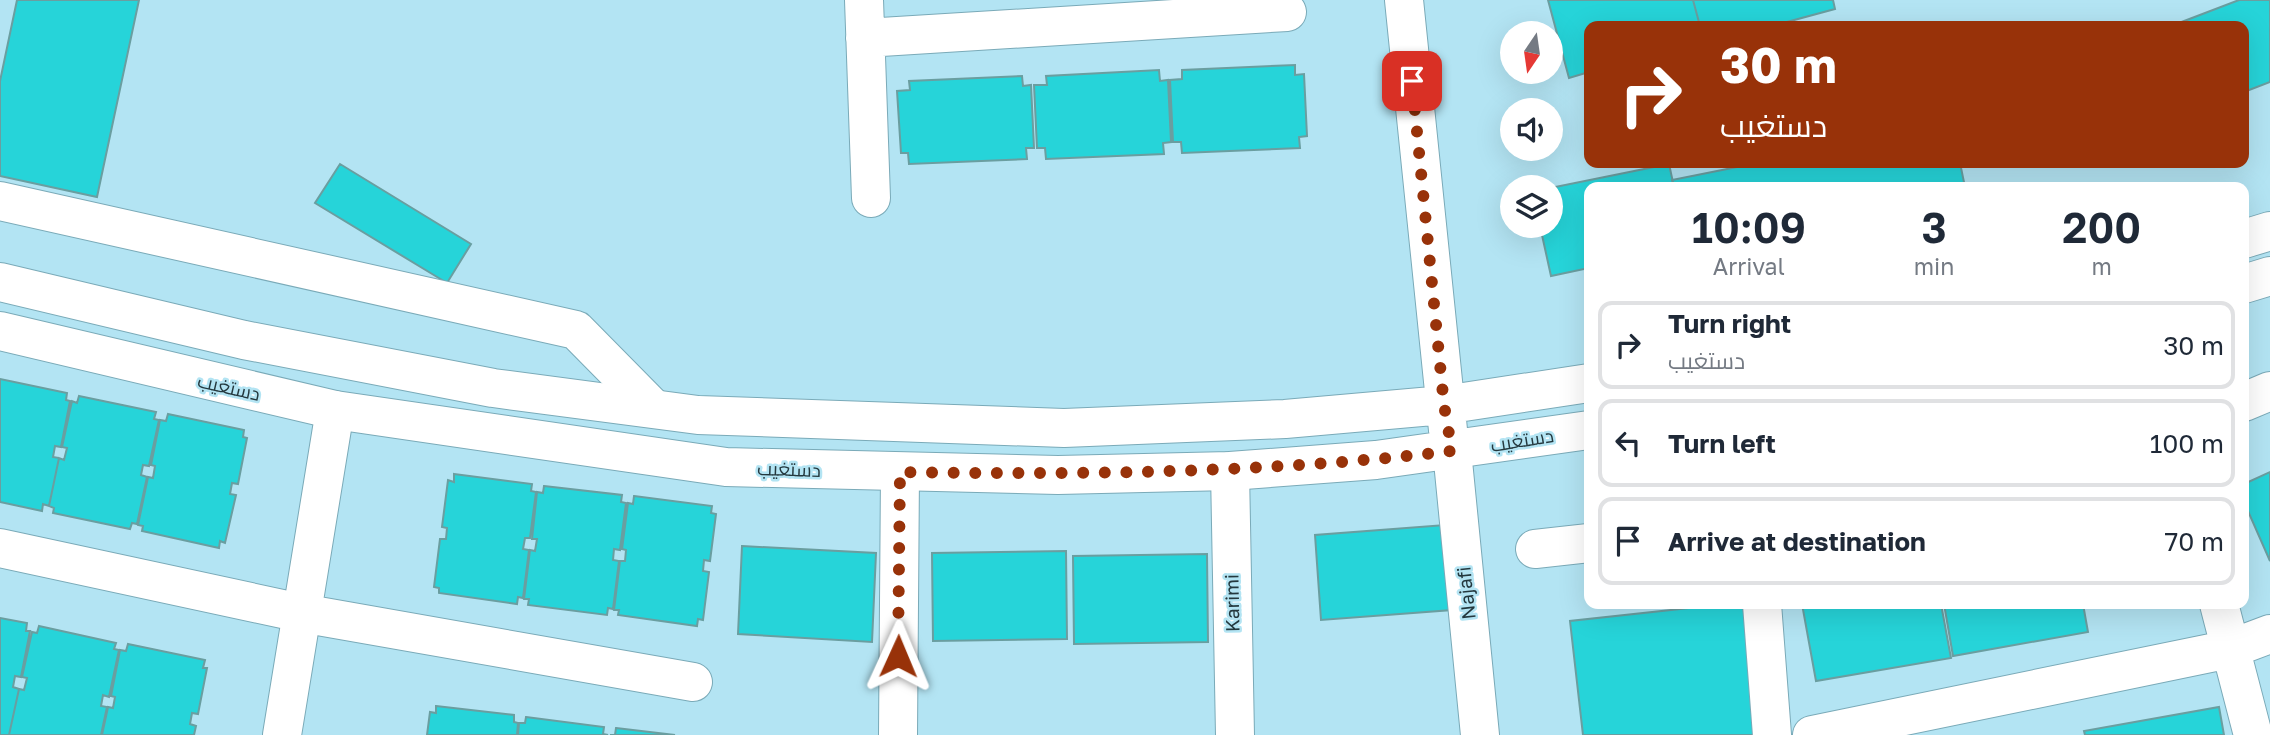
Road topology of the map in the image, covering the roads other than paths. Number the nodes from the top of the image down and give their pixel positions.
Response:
1 (863, 0) edge
2 (1404, 0) edge
3 (1287, 12) dead end
4 (865, 38) junction
5 (871, 198) dead end
6 (0, 201) edge
7 (2270, 231) edge
8 (2249, 237) edge
9 (2270, 276) edge
10 (0, 282) edge
11 (2249, 282) edge
12 (0, 331) edge
13 (1584, 384) edge
14 (2270, 391) edge
15 (2249, 400) edge
16 (1444, 405) junction
17 (653, 408) junction
18 (335, 410) junction
19 (1584, 431) edge
20 (1452, 451) junction
21 (1230, 471) junction
22 (900, 472) junction
23 (1584, 544) edge
24 (0, 548) edge
25 (1535, 549) dead end
26 (1762, 609) edge
27 (2220, 609) edge
28 (302, 613) junction
29 (2270, 634) edge
30 (2230, 649) junction
31 (693, 682) dead end
32 (282, 735) edge
33 (898, 735) edge
34 (1234, 735) edge
35 (1480, 735) edge
36 (1772, 735) edge
37 (1812, 735) edge
38 (2253, 735) edge

1 - 4 street
2 - 16 street, Najafi
3 - 4 street
4 - 5 street
6 - 17 street
7 - 8 street
9 - 11 street
10 - 17 street
12 - 18 street, دستغیب
13 - 16 street
14 - 15 street
16 - 17 street
16 - 20 street, Najafi
18 - 22 street, دستغیب
18 - 28 street
19 - 20 street, دستغیب
20 - 21 street, دستغیب
20 - 35 street, Najafi
21 - 22 street, دستغیب
21 - 34 street, Karimi
22 - 33 street
23 - 25 street
24 - 28 street
26 - 36 street
27 - 30 street
28 - 31 street
28 - 32 street
29 - 30 street
30 - 37 street
30 - 38 street

